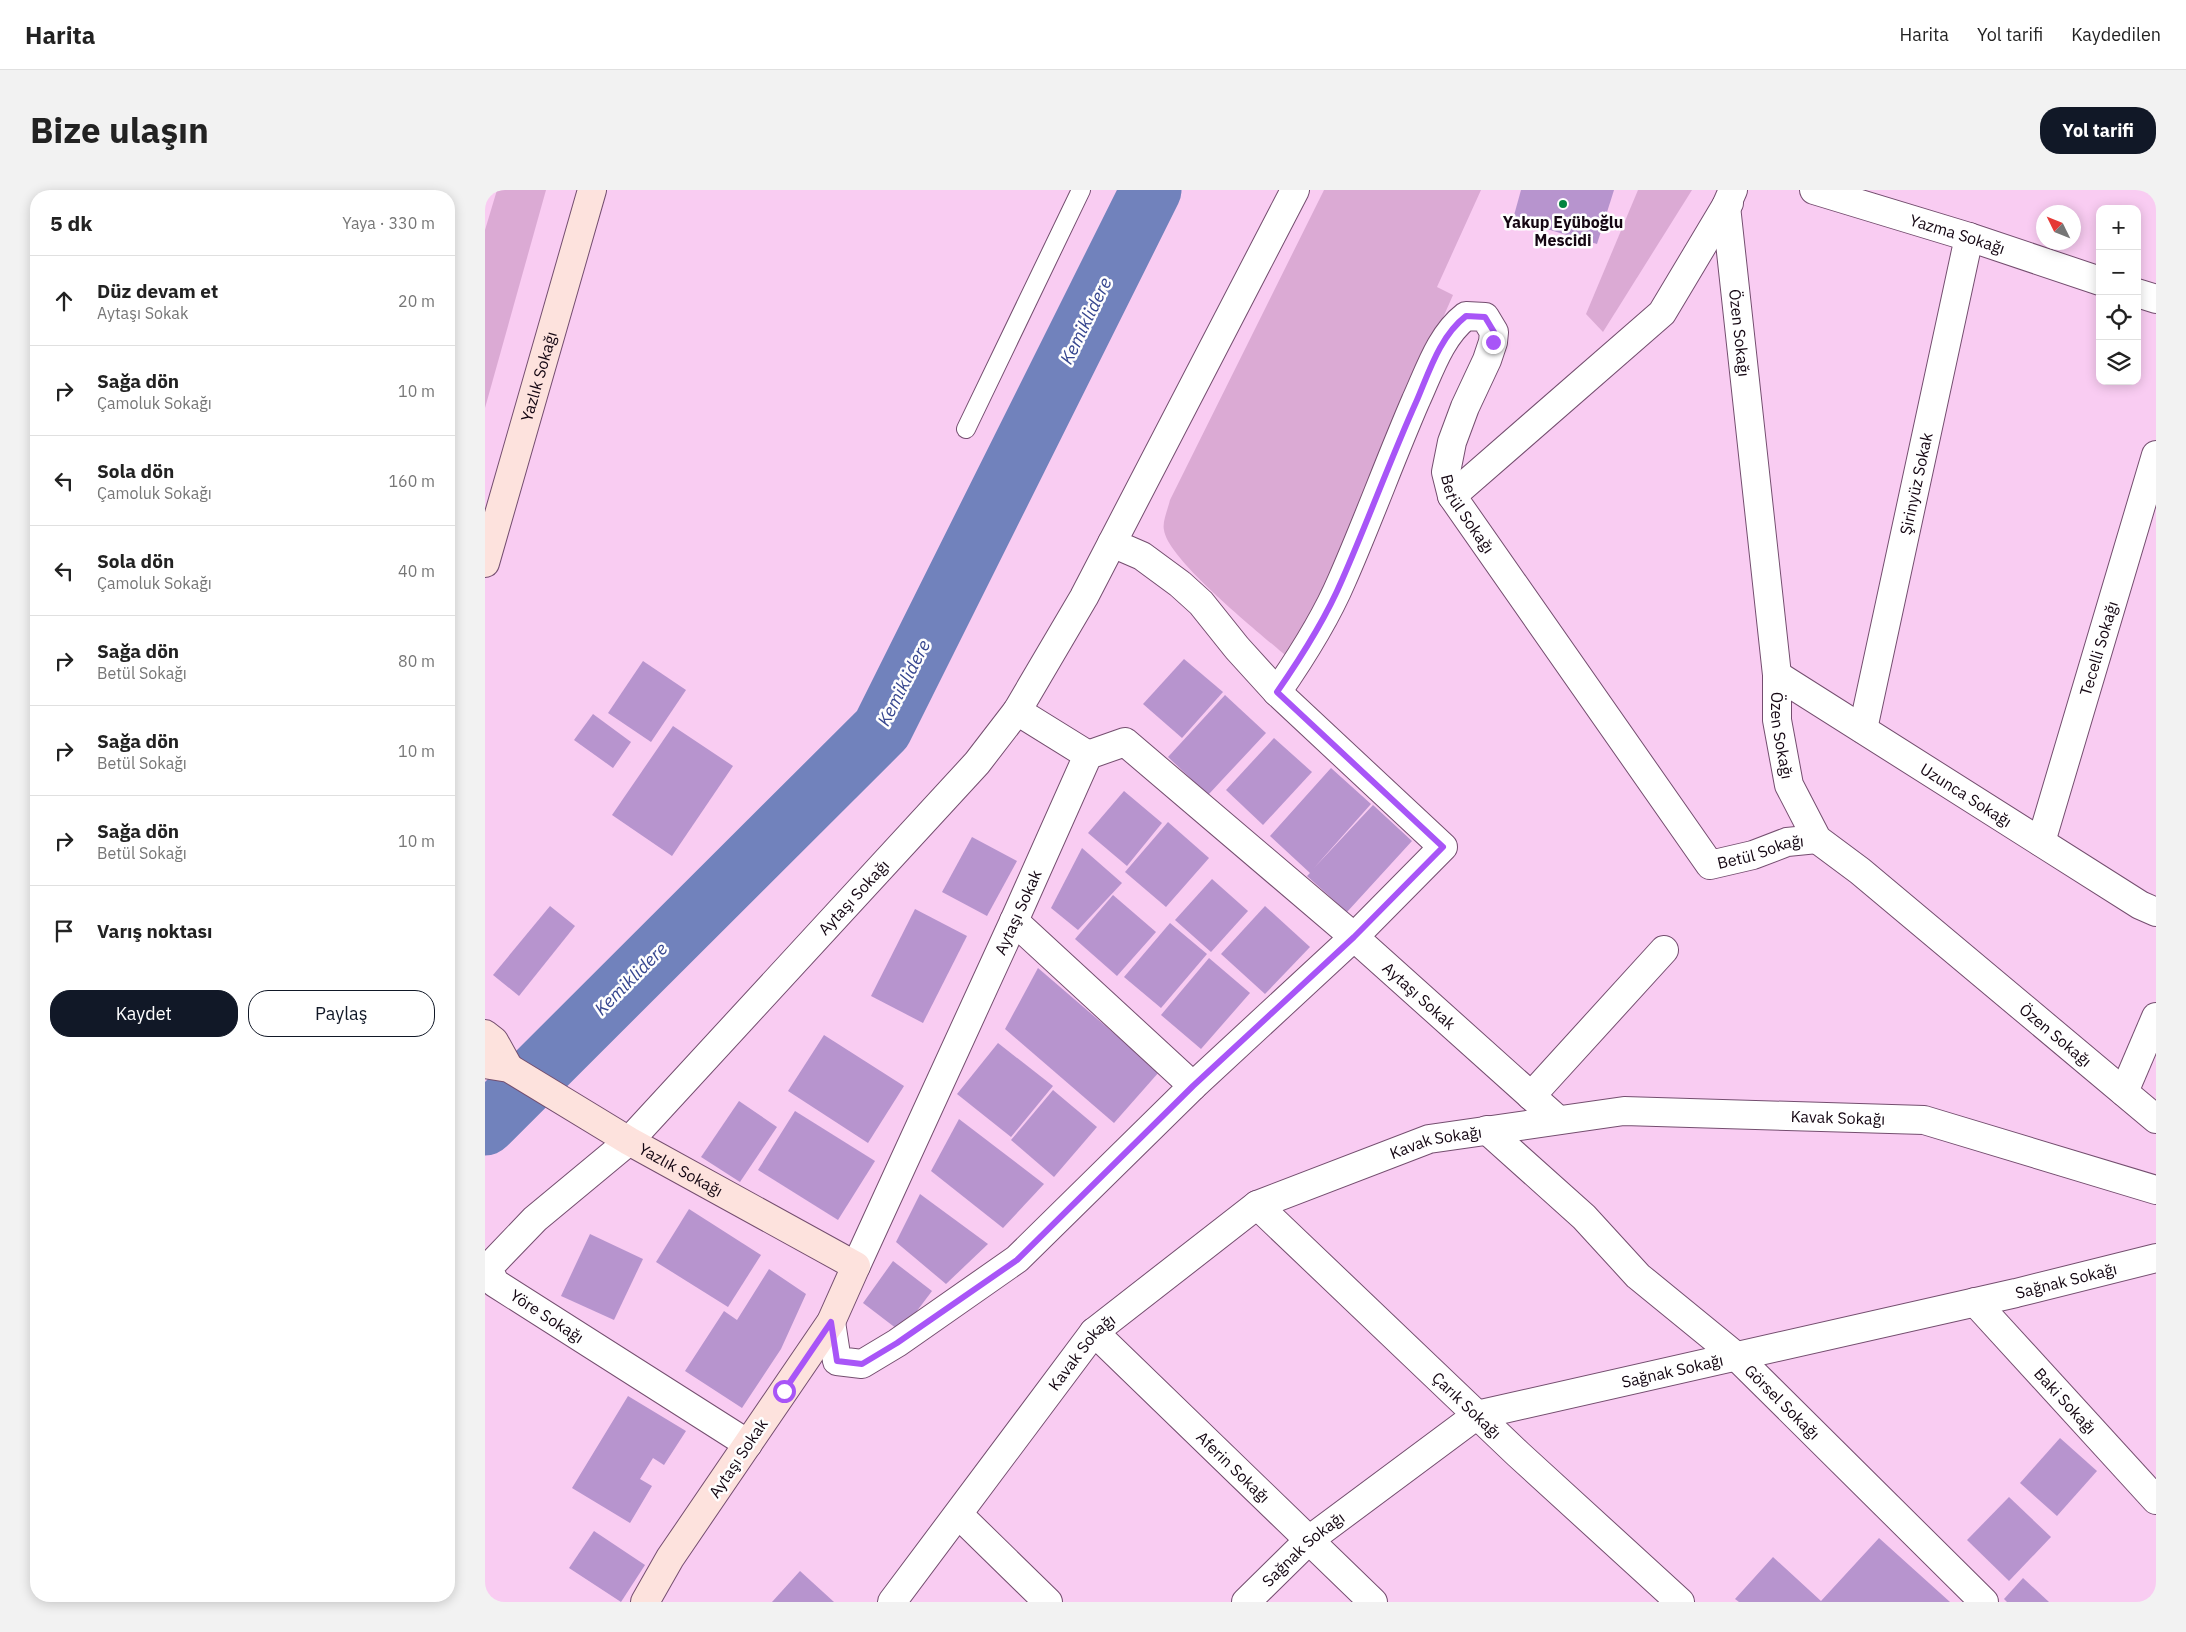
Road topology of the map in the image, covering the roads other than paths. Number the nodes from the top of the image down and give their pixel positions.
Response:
1 (592, 190) edge
2 (1081, 190) edge
3 (1295, 190) edge
4 (1814, 190) edge
5 (1735, 195) edge
6 (1969, 237) junction
7 (2096, 280) edge
8 (2141, 294) edge
9 (2156, 299) edge
10 (966, 429) dead end
11 (2156, 455) edge
12 (1452, 496) junction
13 (1112, 543) junction
14 (485, 563) edge
15 (1777, 675) junction
16 (1277, 692) junction
17 (1017, 711) junction
18 (1863, 729) junction
19 (1088, 755) junction
20 (1817, 839) junction
21 (2041, 842) junction
22 (2156, 912) edge
23 (1014, 921) junction
24 (1354, 937) junction
25 (1664, 950) dead end
26 (2156, 1018) edge
27 (485, 1034) edge
28 (497, 1066) edge
29 (1193, 1086) junction
30 (2124, 1092) junction
31 (1531, 1096) junction
32 (2156, 1119) edge
33 (1558, 1120) junction
34 (1487, 1130) junction
35 (629, 1141) junction
36 (2156, 1190) edge
37 (1257, 1205) junction
38 (2156, 1258) edge
39 (856, 1266) junction
40 (1975, 1302) junction
41 (831, 1322) junction
42 (1094, 1332) junction
43 (1736, 1356) junction
44 (1477, 1415) junction
45 (748, 1444) junction
46 (2156, 1500) edge
47 (959, 1515) junction
48 (1309, 1540) junction
49 (645, 1602) edge
50 (891, 1602) edge
51 (1048, 1602) edge
52 (1246, 1602) edge
53 (1373, 1602) edge
54 (1681, 1602) edge
55 (1983, 1602) edge

1 - 14 street, Yazlık Sokağı
2 - 10 lane
3 - 13 street, Aytaşı Sokağı
4 - 6 street, Yazma Sokağı
5 - 12 street
5 - 15 street, Özen Sokağı
6 - 7 street, Yazma Sokağı
6 - 18 street, Şirinyüz Sokak
8 - 9 street
11 - 21 street, Tecelli Sokağı
12 - 16 street, Betül Sokağı
12 - 20 street, Betül Sokağı
13 - 16 street
13 - 17 street, Aytaşı Sokağı
15 - 18 street, Uzunca Sokağı
15 - 20 street, Özen Sokağı
16 - 24 street
17 - 19 street
17 - 35 street, Aytaşı Sokağı
18 - 21 street, Uzunca Sokağı
19 - 23 street, Aytaşı Sokak
19 - 24 street, Aytaşı Sokak
20 - 30 street, Özen Sokağı
21 - 22 street, Uzunca Sokağı
23 - 29 street
23 - 39 street, Aytaşı Sokak
24 - 29 street
24 - 31 street, Aytaşı Sokak
25 - 31 street
26 - 30 street
27 - 28 street, Yazlık Sokağı
28 - 35 street, Yazlık Sokağı
29 - 41 street
30 - 32 street, Özen Sokağı
31 - 33 street, Aytaşı Sokak
33 - 34 street, Kavak Sokağı
33 - 36 street, Kavak Sokağı
34 - 37 street, Kavak Sokağı
34 - 43 street, Görsel Sokağı
35 - 39 street, Yazlık Sokağı
35 - 45 street, Yöre Sokağı
37 - 42 street, Kavak Sokağı
37 - 44 street, Çarık Sokağı
38 - 40 street, Sağnak Sokağı
39 - 41 street, Aytaşı Sokak
40 - 43 street, Sağnak Sokağı
40 - 46 street, Baki Sokağı
41 - 45 street, Aytaşı Sokak
42 - 47 street, Kavak Sokağı
42 - 48 street, Aferin Sokağı
43 - 44 street, Sağnak Sokağı
43 - 55 street, Görsel Sokağı
44 - 48 street, Sağnak Sokağı
44 - 54 street, Çarık Sokağı
45 - 49 street, Aytaşı Sokak
47 - 50 street, Kavak Sokağı
47 - 51 street
48 - 52 street, Sağnak Sokağı
48 - 53 street, Aferin Sokağı

